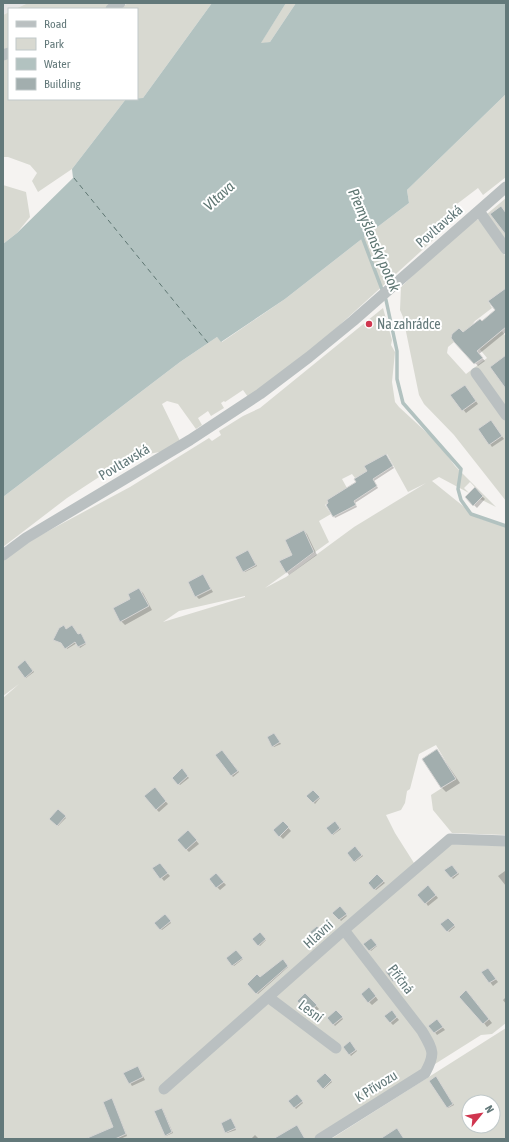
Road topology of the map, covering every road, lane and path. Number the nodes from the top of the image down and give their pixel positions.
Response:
1 (506, 187) edge
2 (479, 211) junction
3 (506, 249) edge
4 (476, 373) dead end
5 (506, 415) edge
6 (3, 555) edge
7 (506, 841) edge
8 (344, 930) junction
9 (268, 997) junction
10 (336, 1048) dead end
11 (432, 1048) joint
12 (164, 1089) dead end
13 (320, 1139) edge

1 - 2 street, Povltavská
2 - 3 street
2 - 6 street, Povltavská
4 - 5 street
7 - 8 street, Hlavní
8 - 9 street, Hlavní
8 - 11 street, Příčná
9 - 10 street, Lesní
9 - 12 street, Hlavní
11 - 13 street, K Přívozu

